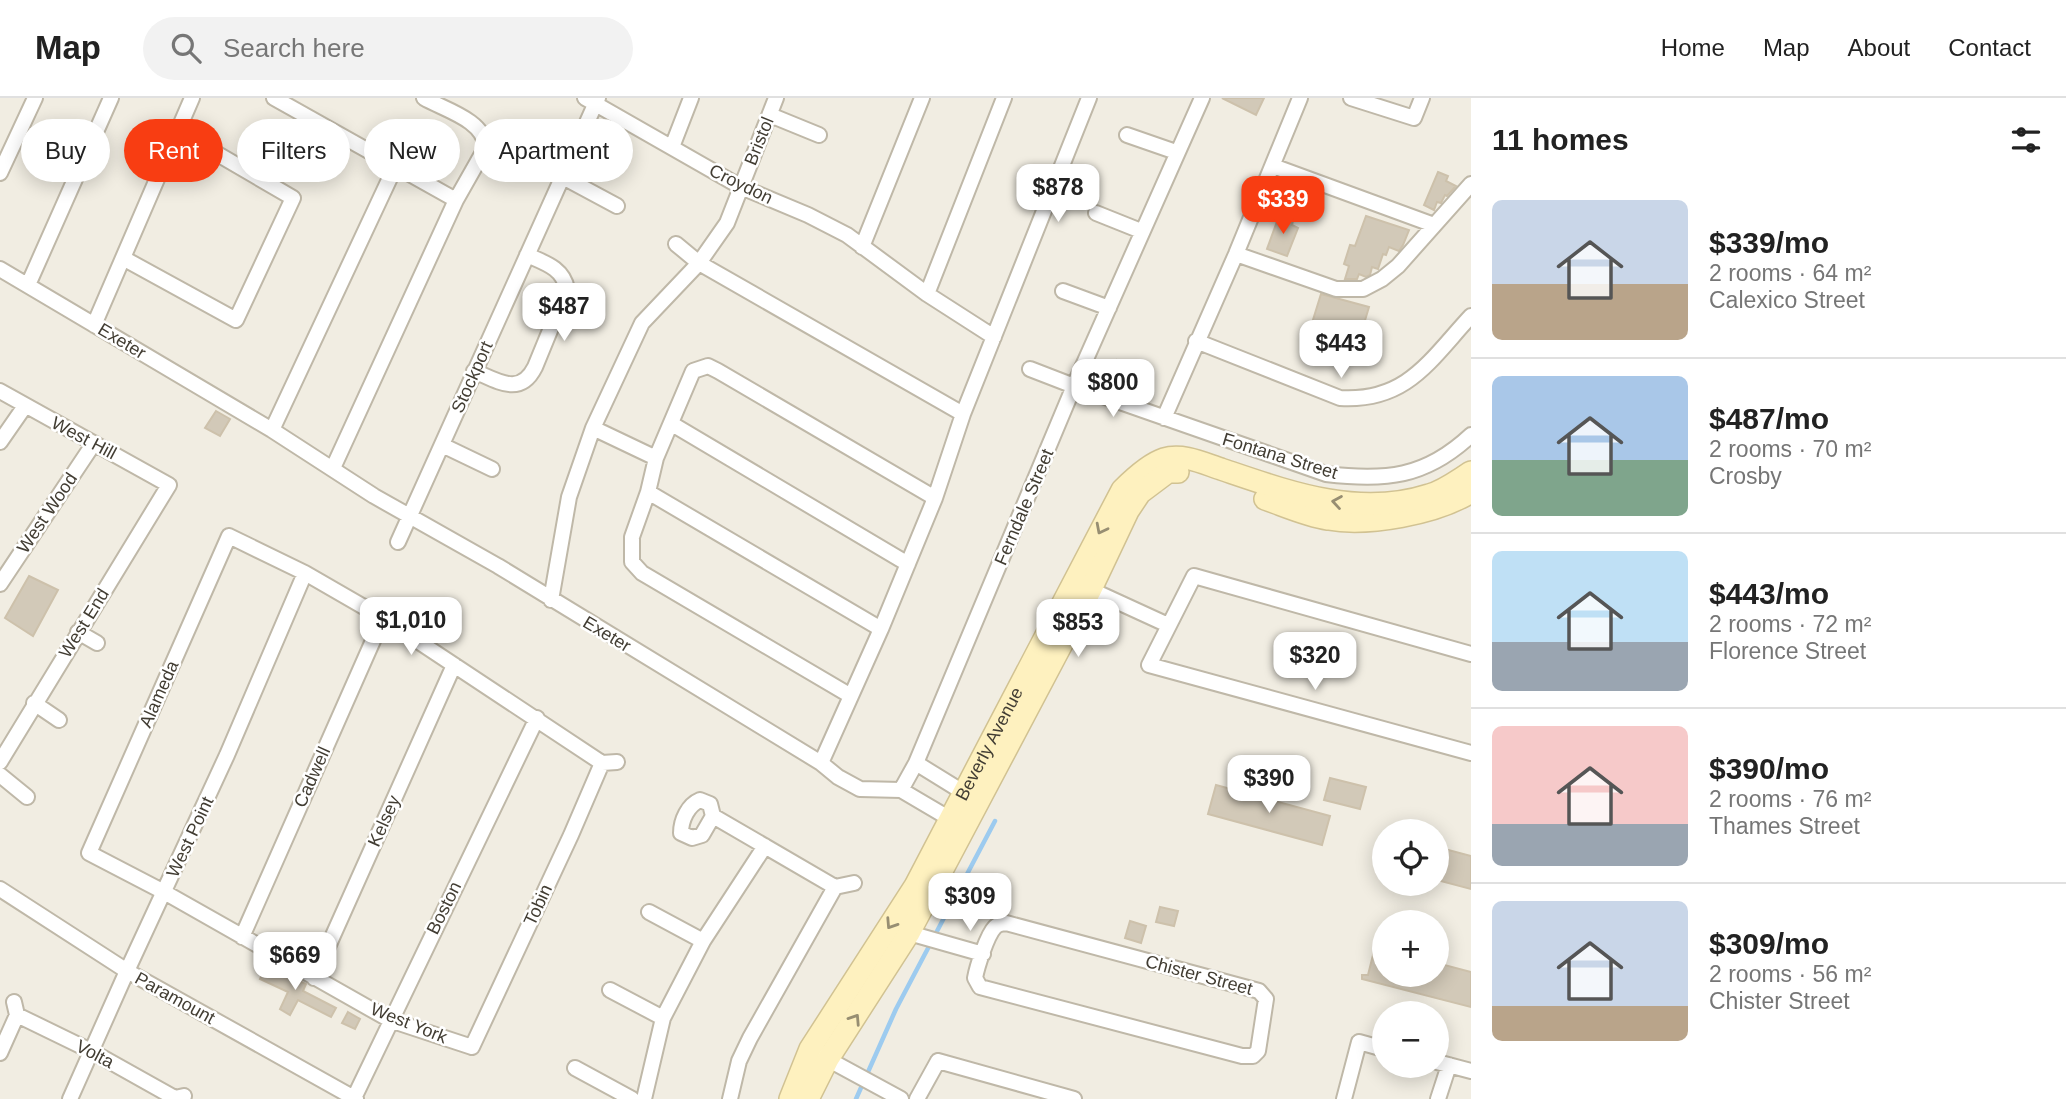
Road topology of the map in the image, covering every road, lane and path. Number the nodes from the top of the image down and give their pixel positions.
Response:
1 (35, 98) edge
2 (111, 98) edge
3 (192, 98) edge
4 (274, 98) edge
5 (424, 98) edge
6 (691, 98) edge
7 (776, 98) edge
8 (922, 98) edge
9 (1004, 98) edge
10 (1089, 98) edge
11 (1202, 98) edge
12 (1300, 98) edge
13 (1351, 98) edge
14 (1422, 98) edge
15 (593, 100) edge
16 (770, 115) junction
17 (183, 119) edge
18 (586, 119) edge
19 (818, 135) dead end
20 (1127, 135) dead end
21 (364, 147) edge
22 (672, 147) junction
23 (1176, 152) junction
24 (223, 157) edge
25 (1273, 166) junction
26 (0, 173) edge
27 (156, 182) edge
28 (388, 182) edge
29 (425, 182) edge
30 (561, 182) edge
31 (572, 182) edge
32 (1471, 184) edge
33 (741, 187) junction
34 (456, 200) junction
35 (617, 206) dead end
36 (1096, 213) dead end
37 (1434, 226) junction
38 (1141, 231) junction
39 (676, 244) dead end
40 (862, 247) junction
41 (1236, 254) junction
42 (527, 255) junction
43 (124, 257) junction
44 (699, 262) junction
45 (0, 269) edge
46 (28, 285) junction
47 (1063, 291) dead end
48 (927, 294) junction
49 (1109, 308) junction
50 (1471, 316) edge
51 (94, 325) junction
52 (994, 337) junction
53 (1196, 341) junction
54 (1030, 369) dead end
55 (474, 371) junction
56 (1074, 386) junction
57 (0, 390) edge
58 (25, 406) junction
59 (963, 414) junction
60 (1164, 418) junction
61 (672, 424) junction
62 (593, 428) junction
63 (272, 430) junction
64 (1471, 435) edge
65 (0, 442) edge
66 (94, 443) junction
67 (442, 445) junction
68 (656, 458) junction
69 (333, 468) junction
70 (492, 469) dead end
71 (1471, 472) edge
72 (169, 485) joint
73 (648, 492) junction
74 (1471, 492) edge
75 (935, 498) junction
76 (409, 516) junction
77 (398, 542) dead end
78 (908, 564) junction
79 (305, 573) junction
80 (0, 584) edge
81 (1082, 586) junction
82 (551, 600) junction
83 (383, 618) junction
84 (1168, 625) junction
85 (881, 629) junction
86 (78, 632) junction
87 (97, 643) dead end
88 (1471, 654) edge
89 (454, 665) junction
90 (851, 696) junction
91 (34, 703) junction
92 (537, 718) junction
93 (59, 720) dead end
94 (1471, 754) edge
95 (0, 762) edge
96 (821, 763) junction
97 (916, 763) junction
98 (0, 775) edge
99 (901, 790) junction
100 (27, 797) dead end
101 (971, 797) junction
102 (713, 816) dead end
103 (957, 823) junction
104 (765, 846) junction
105 (89, 853) joint
106 (854, 883) dead end
107 (835, 887) junction
108 (0, 888) edge
109 (164, 892) junction
110 (649, 912) dead end
111 (916, 935) junction
112 (242, 937) junction
113 (703, 941) junction
114 (983, 954) junction
115 (127, 971) junction
116 (314, 978) junction
117 (504, 979) junction
118 (518, 987) dead end
119 (610, 990) dead end
120 (663, 1018) junction
121 (390, 1020) junction
122 (1372, 1046) edge
123 (91, 1051) junction
124 (0, 1053) edge
125 (475, 1054) joint
126 (819, 1054) junction
127 (1449, 1066) edge
128 (575, 1068) dead end
129 (1471, 1071) edge
130 (1441, 1078) edge
131 (178, 1098) edge
132 (71, 1099) edge
133 (355, 1099) edge
134 (632, 1099) edge
135 (644, 1099) edge
136 (730, 1099) edge
137 (790, 1099) edge
138 (808, 1099) edge
139 (901, 1099) edge
140 (917, 1099) edge
141 (1074, 1099) edge
142 (1344, 1099) edge
143 (1438, 1099) edge

1 - 26 street
2 - 46 street
3 - 17 street
4 - 21 street
5 - 34 street
6 - 22 street
7 - 16 street, Bristol
8 - 40 street
9 - 48 street
10 - 52 street
11 - 23 street, Ferndale Street
12 - 25 street
13 - 14 street
15 - 18 street, Stockport
15 - 22 street, Croydon
16 - 19 street
16 - 33 street, Bristol
20 - 23 street
22 - 33 street, Croydon
23 - 38 street, Ferndale Street
24 - 43 street
25 - 37 street
25 - 41 street
27 - 43 street
28 - 63 street
29 - 34 street
30 - 42 street, Stockport
31 - 35 street
32 - 37 street
33 - 40 street, Croydon
33 - 44 street, Bristol
34 - 69 street
36 - 38 street
37 - 41 street
38 - 49 street, Ferndale Street
39 - 44 street
40 - 48 street, Croydon
41 - 53 street
42 - 55 street, Stockport
42 - 55 street
43 - 51 street
44 - 59 street
44 - 62 street, Bristol
45 - 46 street, Exeter
46 - 51 street, Exeter
47 - 49 street
48 - 52 street, Croydon
49 - 56 street, Ferndale Street
50 - 53 street
51 - 63 street, Exeter
52 - 59 street
53 - 60 street
54 - 56 street, Fontana Street
55 - 67 street, Stockport
56 - 60 street, Fontana Street
56 - 97 street, Ferndale Street
57 - 58 street, West Hill
58 - 65 street
58 - 66 street, West Hill
59 - 75 street
60 - 64 street, Fontana Street
61 - 68 street
61 - 75 street
61 - 78 street
62 - 68 street
62 - 82 street, Bristol
63 - 69 street, Exeter
66 - 72 street, West Hill
66 - 80 street, West Wood
67 - 70 street
67 - 76 street, Stockport
68 - 73 street
69 - 76 street, Exeter
71 -> 81 street, Beverly Avenue
72 - 86 street, West End
73 - 85 street
73 - 90 street
74 - 81 street, Beverly Avenue
75 - 78 street
76 - 77 street, Stockport
76 - 82 street, Exeter
78 - 85 street
79 - 83 street
79 - 105 street, Alameda
79 - 109 street, West Point
81 - 84 street
81 - 101 street, Beverly Avenue
82 - 96 street, Exeter
83 - 89 street
83 - 112 street, Cadwell
84 - 88 street
84 - 94 street
85 - 90 street
86 - 87 street
86 - 91 street, West End
89 - 92 street
89 - 116 street, Kelsey
90 - 96 street
91 - 93 street
91 - 95 street, West End
92 - 117 street, Tobin
92 - 121 street, Boston
96 - 99 street, Exeter
97 - 99 street, Ferndale Street
97 - 101 street
98 - 100 street
99 - 103 street
101 - 103 street, Beverly Avenue
102 - 104 street
103 - 111 street, Beverly Avenue
103 -> 126 street, Beverly Avenue
104 - 107 street
104 - 113 street
105 - 109 street, West York
106 - 107 street
107 - 136 street
108 - 115 street, Paramount
109 - 112 street, West York
109 - 115 street, West Point
110 - 113 street
111 - 114 street
126 -> 111 street, Beverly Avenue
112 - 116 street, West York
113 - 120 street
114 - 114 street, Chister Street
115 - 123 street, West Point
115 - 133 street, Paramount
116 - 121 street, West York
117 - 118 street
117 - 125 street, Tobin
119 - 120 street
120 - 135 street
121 - 125 street, West York
121 - 133 street, Boston
122 - 142 street
123 - 124 street, Volta
123 - 131 street, Volta
123 - 132 street, West Point
126 - 137 street, Beverly Avenue
126 - 138 street, Beverly Avenue
126 - 139 street
127 - 129 street
128 - 134 street
130 - 143 street
140 - 141 street

